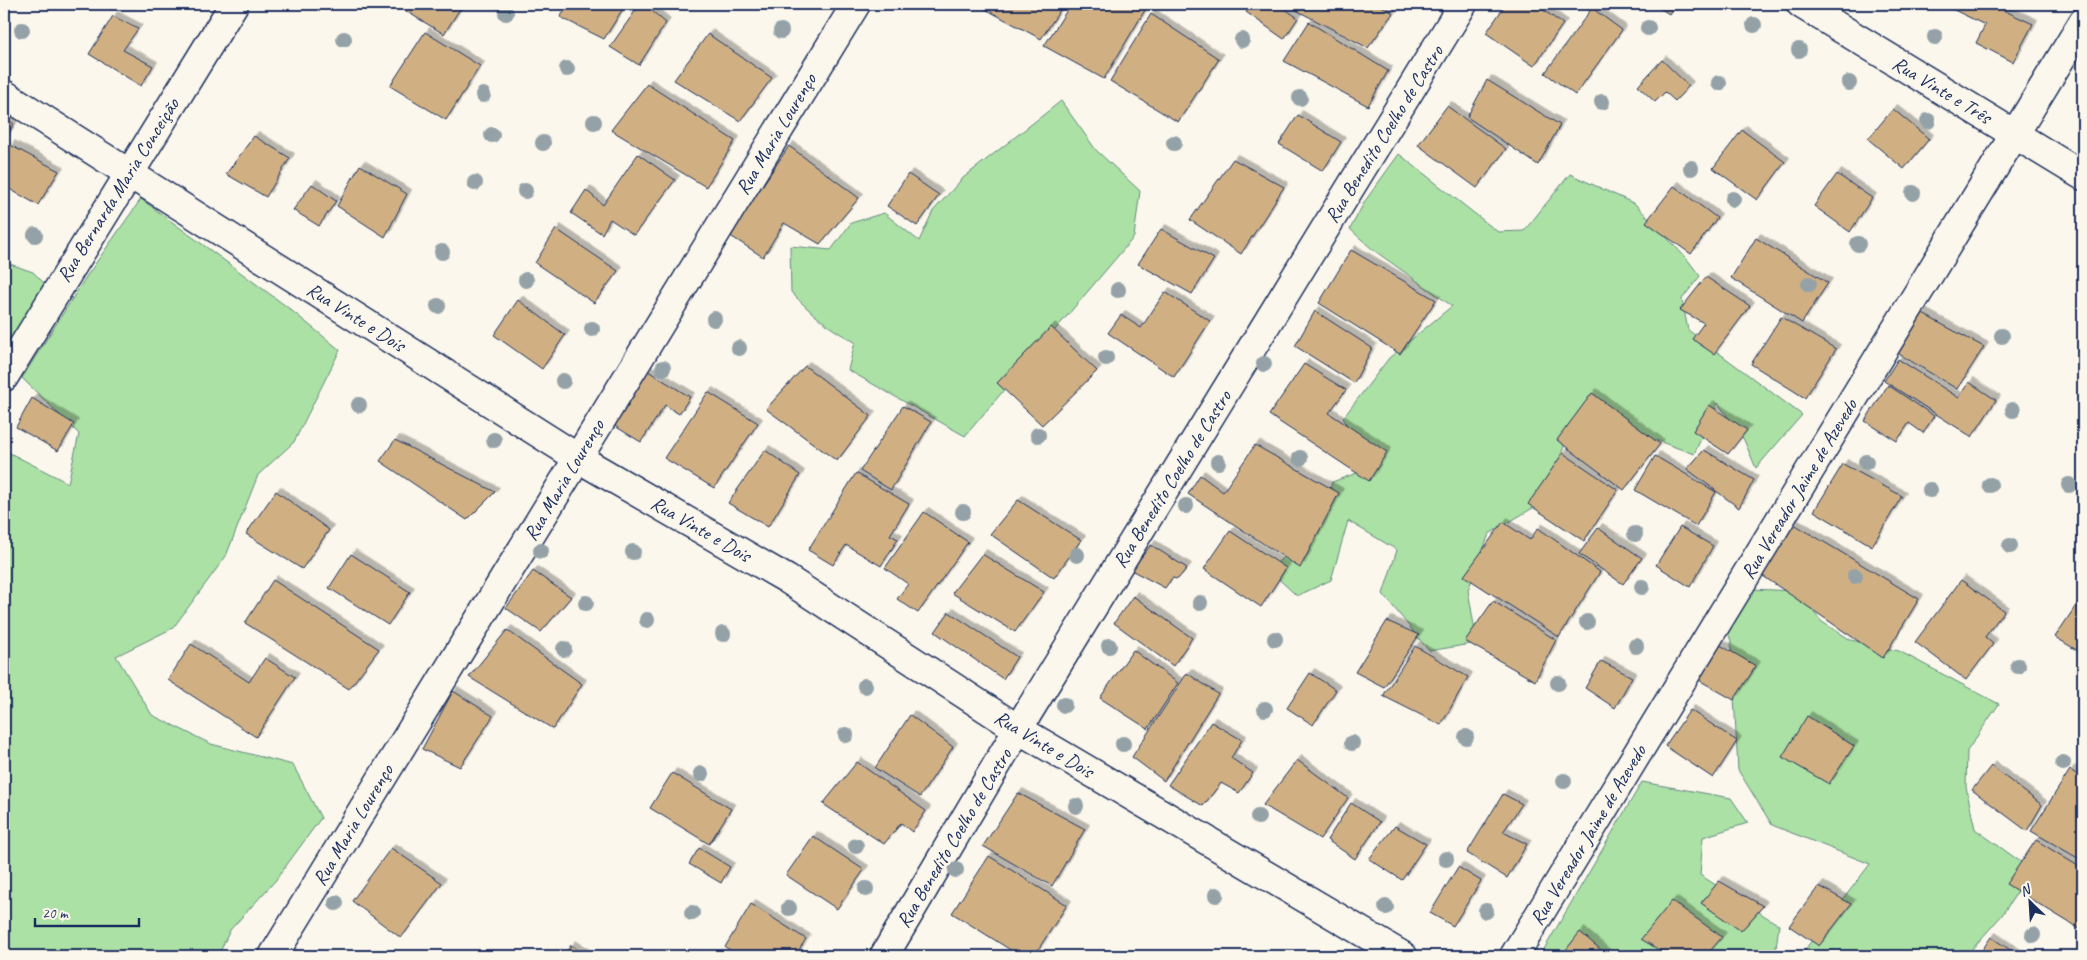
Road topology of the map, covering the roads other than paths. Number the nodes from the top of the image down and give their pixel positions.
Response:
1 (234, 4) edge
2 (856, 4) edge
3 (1463, 4) edge
4 (1801, 4) edge
5 (2083, 22) edge
6 (4, 94) edge
7 (2015, 135) junction
8 (128, 173) junction
9 (2083, 176) edge
10 (4, 377) edge
11 (578, 458) junction
12 (1018, 729) junction
13 (273, 956) edge
14 (884, 956) edge
15 (1403, 956) edge
16 (1514, 956) edge

1 - 8 street, Rua Bernarda Maria Conceição
2 - 11 street, Rua Maria Lourenço
3 - 12 street, Rua Benedito Coelho de Castro
4 - 7 street, Rua Vinte e Três
5 - 7 street, Rua Vereador Jaime de Azevedo
6 - 8 street, Rua Vinte e Dois
7 - 9 street, Rua Vinte e Três
7 - 16 street, Rua Vereador Jaime de Azevedo
8 - 10 street, Rua Bernarda Maria Conceição
8 - 11 street, Rua Vinte e Dois
11 - 12 street, Rua Vinte e Dois
11 - 13 street, Rua Maria Lourenço
12 - 14 street, Rua Benedito Coelho de Castro
12 - 15 street, Rua Vinte e Dois

